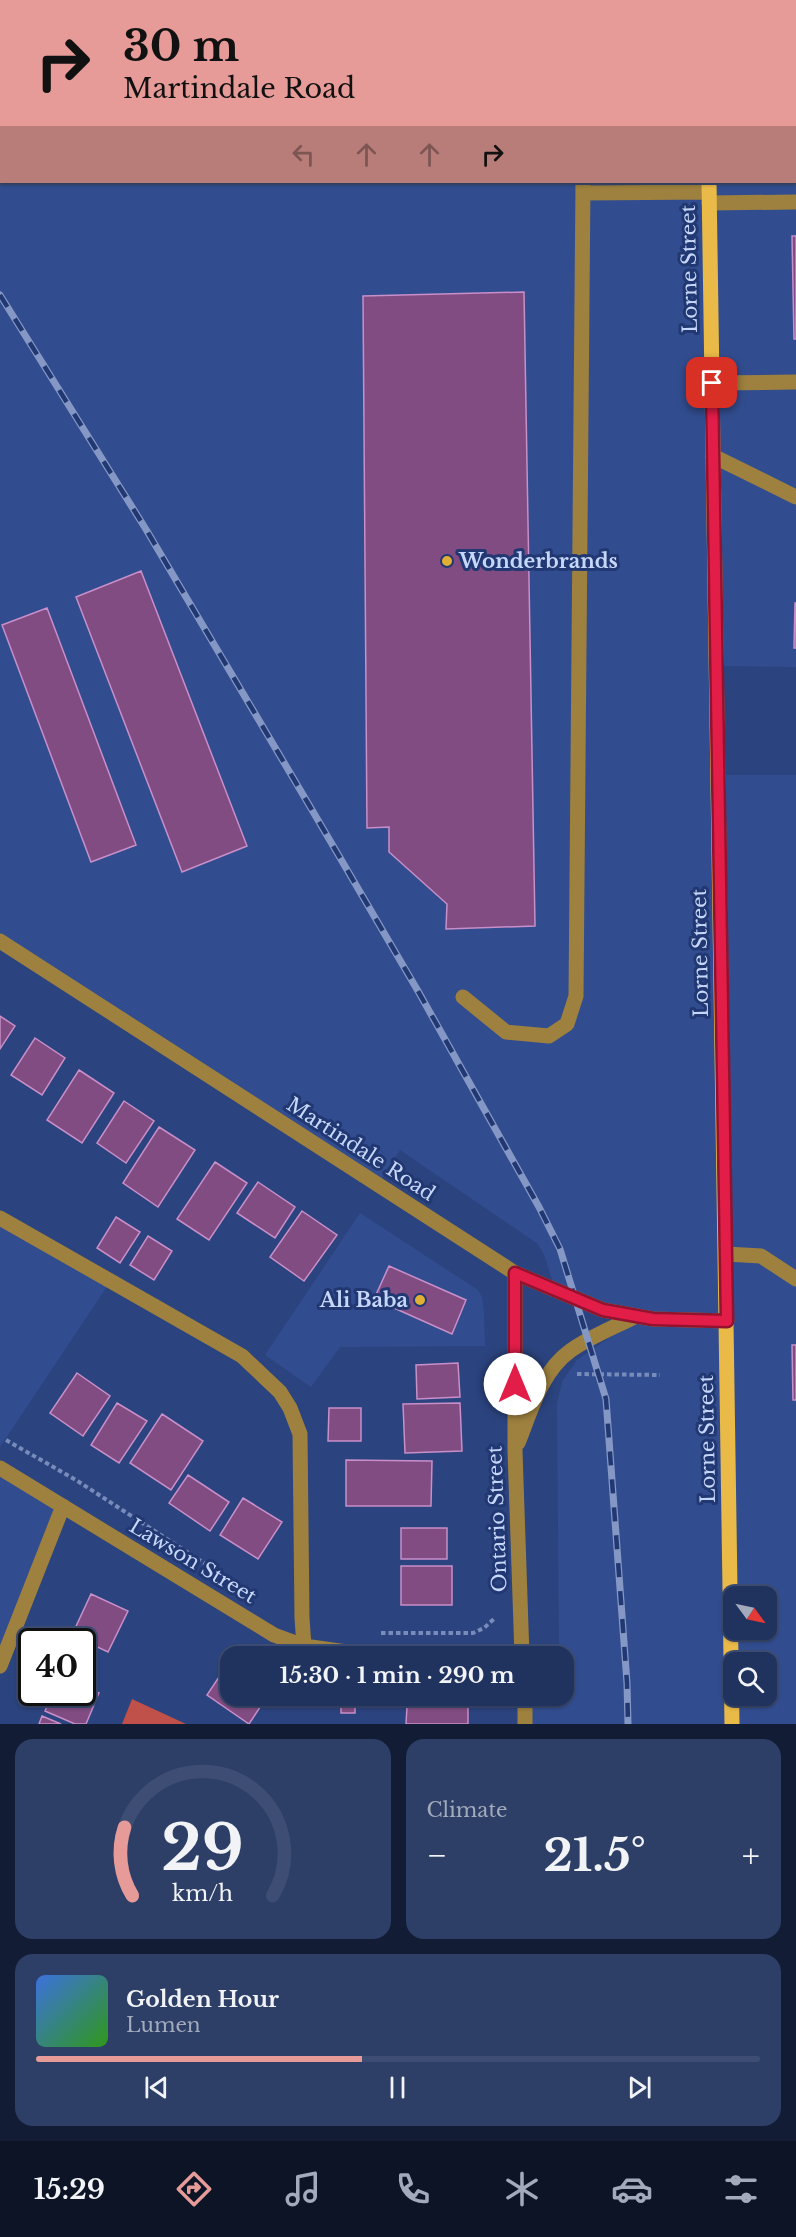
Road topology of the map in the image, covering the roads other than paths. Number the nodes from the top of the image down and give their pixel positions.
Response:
1 (583, 187) edge
2 (709, 192) edge
3 (796, 202) edge
4 (796, 382) edge
5 (712, 383) junction
6 (712, 456) junction
7 (796, 497) edge
8 (0, 941) edge
9 (463, 997) dead end
10 (0, 1218) edge
11 (726, 1254) junction
12 (515, 1273) junction
13 (796, 1279) edge
14 (636, 1316) junction
15 (727, 1321) junction
16 (515, 1451) junction
17 (0, 1468) edge
18 (63, 1506) junction
19 (304, 1646) joint
20 (522, 1646) edge
21 (0, 1666) edge
22 (525, 1706) edge
23 (525, 1724) edge
24 (732, 1724) edge

1 - 2 street
1 - 9 street
2 - 3 street
2 - 5 main road, Lorne Street
4 - 5 street
5 - 6 main road, Lorne Street
6 - 7 street
6 - 11 main road, Lorne Street
8 - 12 street, Martindale Road
10 - 19 street
11 - 13 street
11 - 15 main road, Lorne Street
12 - 14 street, Martindale Road
12 - 16 street, Ontario Street
14 - 15 street, Martindale Road
14 - 16 street
15 - 24 main road, Lorne Street
16 - 20 street, Ontario Street
17 - 18 street, Lawson Street
18 - 19 street, Lawson Street
18 - 21 street
22 - 23 street

